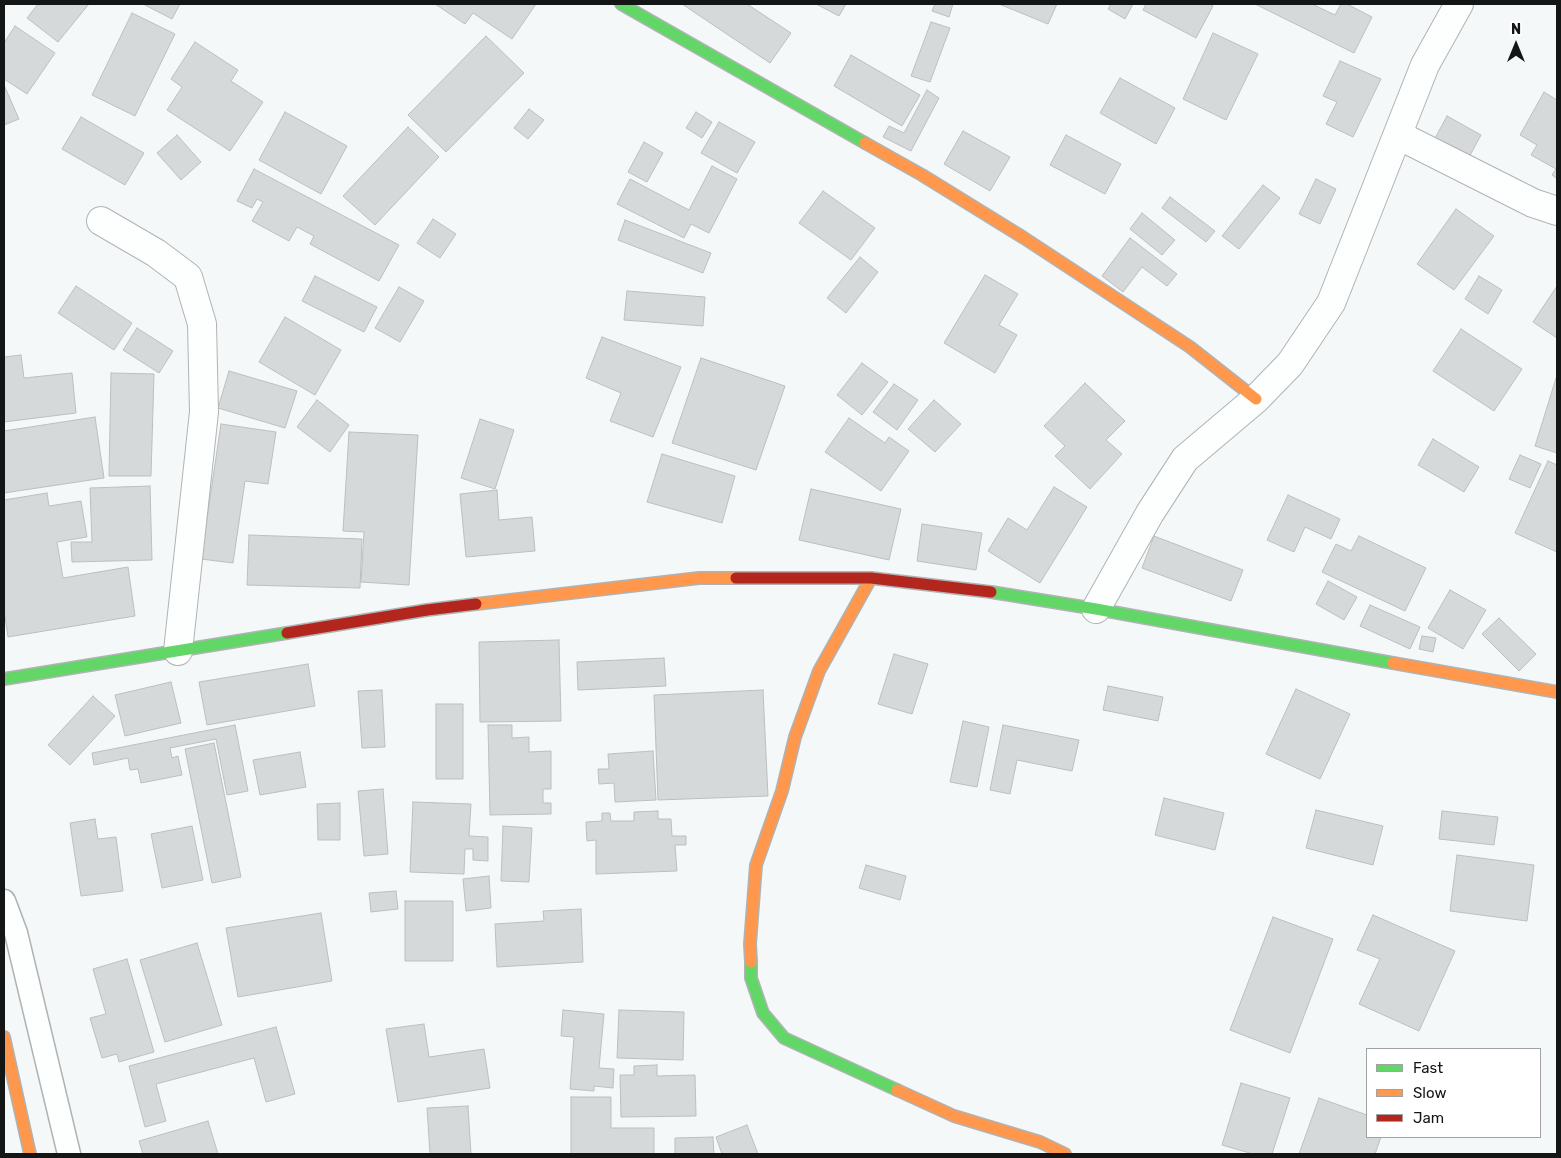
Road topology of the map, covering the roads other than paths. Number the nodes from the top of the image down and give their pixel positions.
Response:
1 (1458, 4) edge
2 (629, 6) edge
3 (1398, 135) junction
4 (1557, 211) edge
5 (101, 222) dead end
6 (1256, 399) junction
7 (871, 578) junction
8 (1096, 609) junction
9 (178, 651) junction
10 (4, 680) edge
11 (1557, 692) edge
12 (4, 901) edge
13 (4, 1037) edge
14 (30, 1154) edge
15 (69, 1154) edge
16 (1065, 1154) edge

1 - 3 street
2 - 6 main road
3 - 4 street
3 - 6 street
5 - 9 street
6 - 8 street
7 - 8 main road
7 - 9 main road
7 - 16 main road
8 - 11 main road
9 - 10 main road
12 - 15 lane
13 - 14 main road

